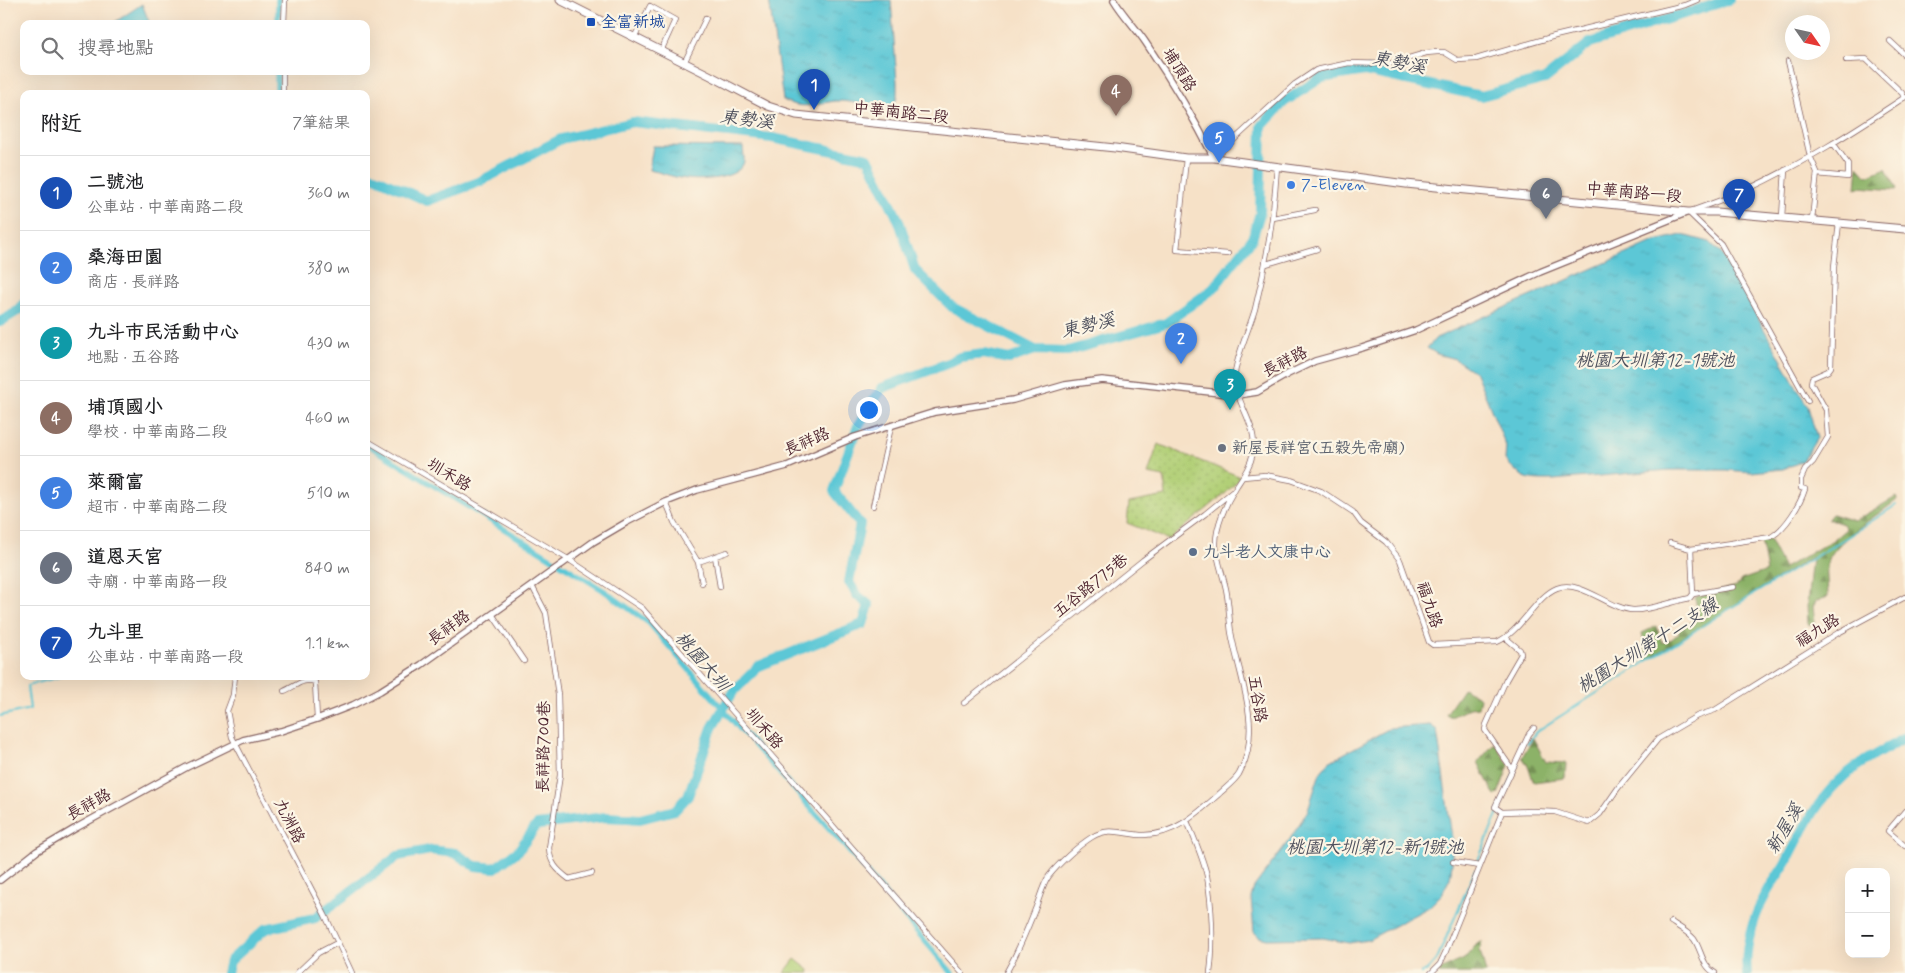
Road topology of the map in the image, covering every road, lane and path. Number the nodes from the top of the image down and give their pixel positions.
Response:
1 (285, 0) edge
2 (560, 0) edge
3 (1114, 0) edge
4 (1697, 0) edge
5 (706, 18) dead end
6 (284, 20) edge
7 (634, 38) junction
8 (1890, 41) dead end
9 (661, 51) junction
10 (1905, 55) edge
11 (1846, 60) dead end
12 (1788, 61) dead end
13 (684, 63) junction
14 (284, 75) edge
15 (283, 90) edge
16 (1904, 97) edge
17 (1833, 143) junction
18 (1810, 156) junction
19 (1186, 158) junction
20 (1214, 158) junction
21 (1235, 162) joint
22 (1274, 165) junction
23 (1785, 170) junction
24 (1817, 174) junction
25 (1315, 210) dead end
26 (1688, 212) junction
27 (1782, 217) junction
28 (1273, 218) junction
29 (1812, 220) junction
30 (1839, 222) junction
31 (1905, 229) edge
32 (1317, 249) dead end
33 (1228, 254) dead end
34 (1266, 264) junction
35 (1238, 395) junction
36 (1808, 401) dead end
37 (891, 427) junction
38 (370, 442) edge
39 (1243, 477) junction
40 (1234, 489) junction
41 (666, 502) junction
42 (873, 506) dead end
43 (1670, 543) dead end
44 (1691, 549) junction
45 (727, 552) dead end
46 (716, 556) junction
47 (564, 562) junction
48 (698, 562) junction
49 (702, 582) dead end
50 (532, 586) junction
51 (720, 587) dead end
52 (1733, 587) dead end
53 (1693, 594) junction
54 (1905, 597) edge
55 (492, 614) junction
56 (1506, 638) junction
57 (524, 661) dead end
58 (235, 680) edge
59 (284, 691) dead end
60 (964, 703) dead end
61 (317, 719) junction
62 (1534, 728) dead end
63 (235, 745) junction
64 (1512, 770) junction
65 (1905, 811) edge
66 (1502, 812) junction
67 (1187, 821) junction
68 (1905, 846) edge
69 (1454, 862) dead end
70 (1480, 866) junction
71 (592, 873) dead end
72 (0, 880) edge
73 (1671, 922) dead end
74 (337, 943) junction
75 (297, 973) edge
76 (352, 973) edge
77 (962, 973) edge
78 (1006, 973) edge
79 (1210, 973) edge
80 (1431, 973) edge
81 (1715, 973) edge

1 - 6 street
2 - 7 main road, 中華南路二段
3 - 20 street, 埔頂路
4 - 20 street
5 - 13 street
7 - 9 main road, 中華南路二段
7 - 9 street
8 - 10 street
9 - 13 main road, 中華南路二段
11 - 16 street
12 - 18 street
13 - 19 main road, 中華南路二段
14 - 15 street
16 - 17 street
17 - 18 street
17 - 24 street
18 - 23 street
18 - 24 street
19 - 20 main road, 中華南路二段
19 - 33 street
20 - 21 main road, 中華南路二段
21 - 22 main road, 中華南路一段
22 - 26 main road, 中華南路一段
22 - 28 street
23 - 26 street
23 - 27 street
24 - 29 street
25 - 28 street
26 - 27 main road, 中華南路一段
26 - 35 street, 長祥路
26 - 36 street
27 - 29 main road, 中華南路一段
28 - 34 street
29 - 30 main road, 中華南路一段
30 - 31 main road, 中華南路一段
30 - 44 street
32 - 34 street
34 - 35 street
35 - 37 street, 長祥路
35 - 39 street, 五谷路
37 - 41 street, 長祥路
37 - 42 street
38 - 47 street, 圳禾路
39 - 40 street, 五谷路
39 - 56 street, 福九路
40 - 60 street, 五谷路775巷
40 - 67 street, 五谷路
41 - 47 street, 長祥路
41 - 48 street
43 - 44 street
44 - 53 street
45 - 46 street
46 - 48 street
46 - 51 street
47 - 50 street, 長祥路
47 - 77 street, 圳禾路
48 - 49 street
50 - 55 street, 長祥路
50 - 71 street, 長祥路700巷
52 - 53 street
53 - 56 street
54 - 66 street, 福九路
55 - 57 street
55 - 61 street, 長祥路
56 - 64 street
58 - 63 street, 九洲路
59 - 61 street
61 - 63 street, 長祥路
62 - 64 street
63 - 72 street, 長祥路
63 - 74 street, 九洲路
64 - 66 street
65 - 68 street
66 - 70 street
67 - 78 street, 五谷路
67 - 79 street
69 - 70 street
70 - 80 street
73 - 81 street
74 - 75 street
74 - 76 street

